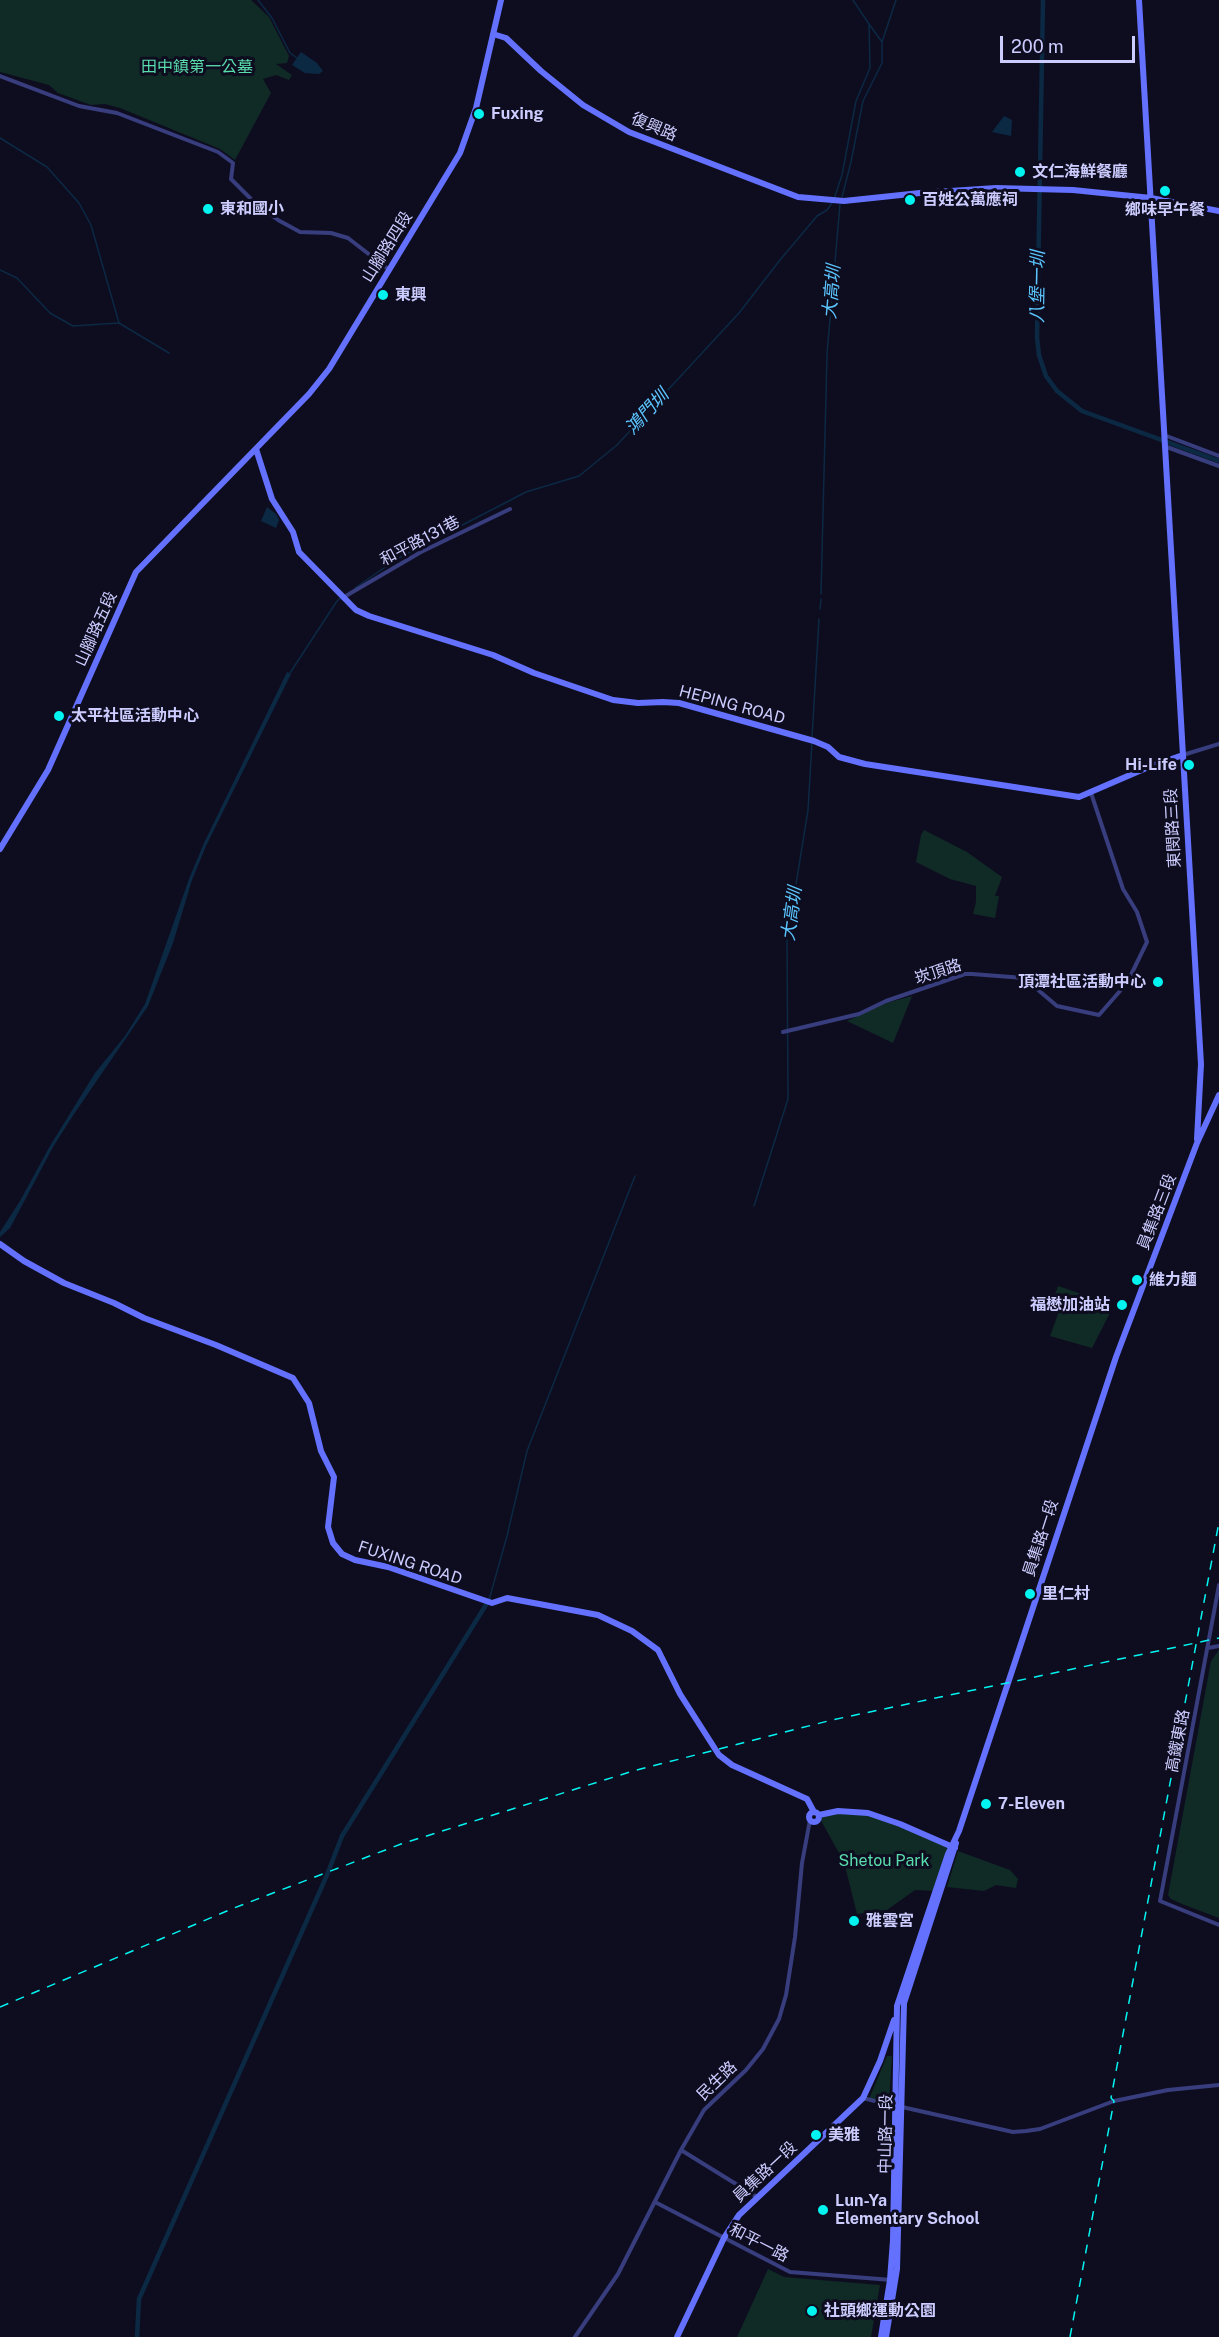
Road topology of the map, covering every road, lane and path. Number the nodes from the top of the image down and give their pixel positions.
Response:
1 (501, 0) edge
2 (1139, 0) edge
3 (493, 34) junction
4 (0, 76) edge
5 (1151, 198) junction
6 (1219, 211) edge
7 (388, 269) junction
8 (1164, 440) junction
9 (256, 449) junction
10 (1219, 456) edge
11 (1219, 466) edge
12 (510, 509) dead end
13 (342, 597) junction
14 (1219, 744) edge
15 (1183, 755) junction
16 (1091, 793) junction
17 (0, 849) edge
18 (783, 1032) dead end
19 (1219, 1095) edge
20 (1197, 1143) junction
21 (2, 1245) edge
22 (1116, 1357) joint
23 (1219, 1585) edge
24 (1219, 1620) edge
25 (1212, 1621) junction
26 (1219, 1646) edge
27 (1208, 1648) junction
28 (816, 1813) junction
29 (810, 1820) joint
30 (953, 1848) junction
31 (1219, 1925) edge
32 (904, 2002) junction
33 (897, 2006) junction
34 (1219, 2085) edge
35 (863, 2098) junction
36 (898, 2106) junction
37 (681, 2150) junction
38 (758, 2197) junction
39 (655, 2202) junction
40 (724, 2238) junction
41 (892, 2281) junction
42 (575, 2337) edge
43 (676, 2337) edge
44 (881, 2337) edge
45 (886, 2337) edge

1 - 3 main road, 山腳路四段
2 - 5 main road, 東閔路三段
3 - 5 main road, 復興路
3 - 7 main road, 山腳路四段
4 - 7 street
5 - 6 main road
5 - 8 main road, 東閔路三段
7 - 9 main road, 山腳路四段
8 - 10 street
8 - 11 street
8 - 15 main road, 東閔路三段
9 - 13 main road, HEPING ROAD
9 - 17 main road, 山腳路五段
12 - 13 street, 和平路131巷
13 - 16 main road, HEPING ROAD
14 - 15 street, HEPING ROAD
15 - 16 main road, HEPING ROAD
15 - 20 main road, 東閔路三段
16 - 18 street, 崁頂路
19 - 20 main road
20 - 22 main road, 員集路三段
21 - 28 main road, FUXING ROAD
22 - 30 main road, 員集路一段
23 - 25 street, 高鐵東路
24 - 25 street
25 - 27 street, 高鐵東路
26 - 27 street
27 - 31 street, 高鐵東路
28 - 29 main road
28 - 30 main road
29 - 37 street, 民生路
30 - 32 main road, 員集路一段
30 - 33 main road, 員集路一段
32 - 33 main road
32 - 36 main road, 中山路一段
33 - 35 main road, 員集路一段
33 - 36 main road, 中山路一段
34 - 36 street
35 - 36 street
35 - 38 main road, 員集路一段
36 - 41 main road, 中山路一段
37 - 38 street
37 - 39 street, 民生路
38 - 40 main road, 員集路一段
39 - 40 street, 和平一路
39 - 42 street, 民生路
40 - 41 street, 和平一路
40 - 43 main road, 員集路一段
41 - 44 main road, 中山路一段
41 - 45 main road, 中山路一段

